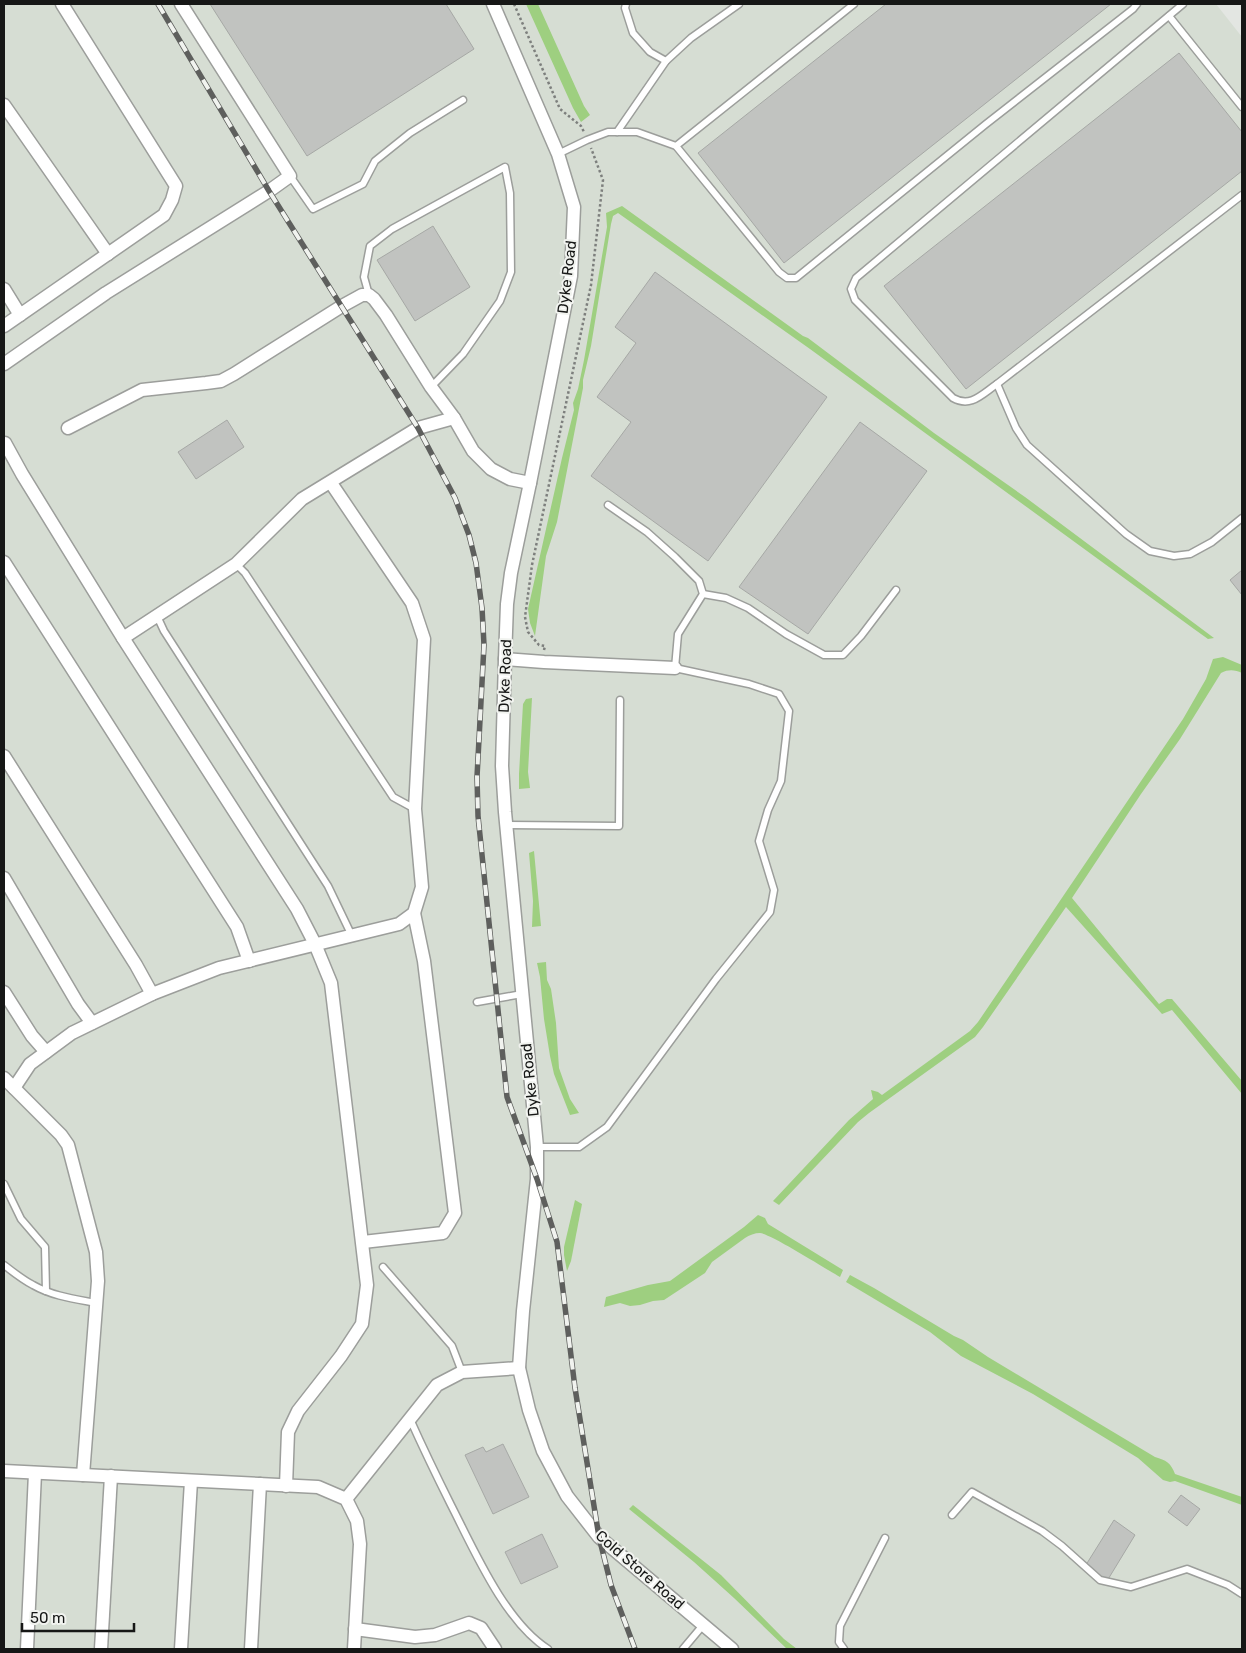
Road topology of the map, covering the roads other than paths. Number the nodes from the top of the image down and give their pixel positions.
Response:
1 (62, 4) edge
2 (181, 4) edge
3 (493, 4) edge
4 (626, 4) edge
5 (739, 4) edge
6 (854, 4) edge
7 (1137, 4) edge
8 (1183, 4) edge
9 (1169, 16) junction
10 (666, 61) junction
11 (463, 100) dead end
12 (4, 105) edge
13 (1242, 107) edge
14 (617, 132) junction
15 (676, 146) junction
16 (558, 154) junction
17 (290, 176) junction
18 (1242, 195) edge
19 (108, 254) junction
20 (4, 289) edge
21 (369, 295) junction
22 (20, 315) junction
23 (4, 326) edge
24 (4, 364) edge
25 (997, 384) junction
26 (431, 386) junction
27 (454, 418) junction
28 (68, 428) dead end
29 (4, 444) edge
30 (331, 483) junction
31 (530, 483) junction
32 (608, 505) dead end
33 (1242, 518) edge
34 (4, 562) edge
35 (236, 564) junction
36 (896, 590) dead end
37 (703, 594) junction
38 (157, 616) junction
39 (123, 638) junction
40 (505, 659) junction
41 (675, 668) junction
42 (620, 700) dead end
43 (4, 756) edge
44 (415, 809) junction
45 (506, 825) junction
46 (4, 878) edge
47 (414, 914) junction
48 (352, 936) junction
49 (315, 944) junction
50 (249, 961) junction
51 (4, 992) edge
52 (152, 994) junction
53 (522, 994) junction
54 (478, 1002) dead end
55 (92, 1023) junction
56 (46, 1052) junction
57 (7, 1081) edge
58 (537, 1147) junction
59 (4, 1184) edge
60 (363, 1242) junction
61 (4, 1265) edge
62 (383, 1267) dead end
63 (46, 1291) junction
64 (96, 1303) junction
65 (519, 1368) junction
66 (462, 1372) junction
67 (410, 1419) junction
68 (4, 1471) edge
69 (35, 1473) junction
70 (83, 1475) junction
71 (110, 1476) junction
72 (190, 1481) junction
73 (260, 1484) junction
74 (286, 1486) junction
75 (346, 1499) junction
76 (952, 1515) dead end
77 (885, 1538) dead end
78 (1242, 1594) edge
79 (704, 1624) junction
80 (355, 1629) junction
81 (27, 1649) edge
82 (101, 1649) edge
83 (181, 1649) edge
84 (251, 1649) edge
85 (354, 1649) edge
86 (495, 1649) edge
87 (548, 1649) edge
88 (683, 1649) edge
89 (732, 1649) edge
90 (844, 1649) edge

1 - 19 street
2 - 17 street
3 - 16 street, Dyke Road
4 - 10 lane
5 - 10 lane
6 - 15 lane
7 - 15 lane
8 - 9 lane
9 - 13 lane
9 - 25 lane
10 - 14 lane
11 - 17 lane
12 - 19 street
14 - 15 lane
14 - 16 lane
16 - 31 street, Dyke Road
17 - 24 street
18 - 25 lane
19 - 22 street
20 - 22 street
21 - 26 street
21 - 26 lane
21 - 28 street
22 - 23 street
25 - 33 lane
26 - 27 street
27 - 30 street
27 - 31 street
29 - 39 street
30 - 35 street
30 - 44 street
31 - 40 street, Dyke Road
32 - 37 lane
34 - 50 street
35 - 38 street
35 - 44 lane
36 - 37 lane
37 - 41 lane
38 - 39 street
38 - 48 lane
39 - 49 street
40 - 41 street
40 - 45 street, Dyke Road
41 - 58 lane
42 - 45 lane
43 - 52 street
44 - 47 street
45 - 53 street, Dyke Road
46 - 55 street
47 - 48 street
47 - 60 street
48 - 49 street
49 - 50 street
49 - 60 street
50 - 52 street
51 - 56 street
52 - 55 street
53 - 54 lane
53 - 58 street, Dyke Road
55 - 56 street
56 - 57 street
57 - 64 street
58 - 65 street, Dyke Road
59 - 63 lane
60 - 74 street
61 - 63 lane
62 - 66 lane
63 - 64 lane
64 - 70 street
65 - 66 street
65 - 79 street, Cold Store Road
66 - 67 street
67 - 75 street
67 - 87 lane
68 - 69 street
69 - 70 street
69 - 81 street
70 - 71 street
71 - 72 street
71 - 82 street
72 - 73 street
72 - 83 street
73 - 74 street
73 - 84 street
74 - 75 street
75 - 80 street
76 - 78 lane
77 - 90 lane
79 - 88 lane
79 - 89 street, Cold Store Road
80 - 85 street
80 - 86 street

